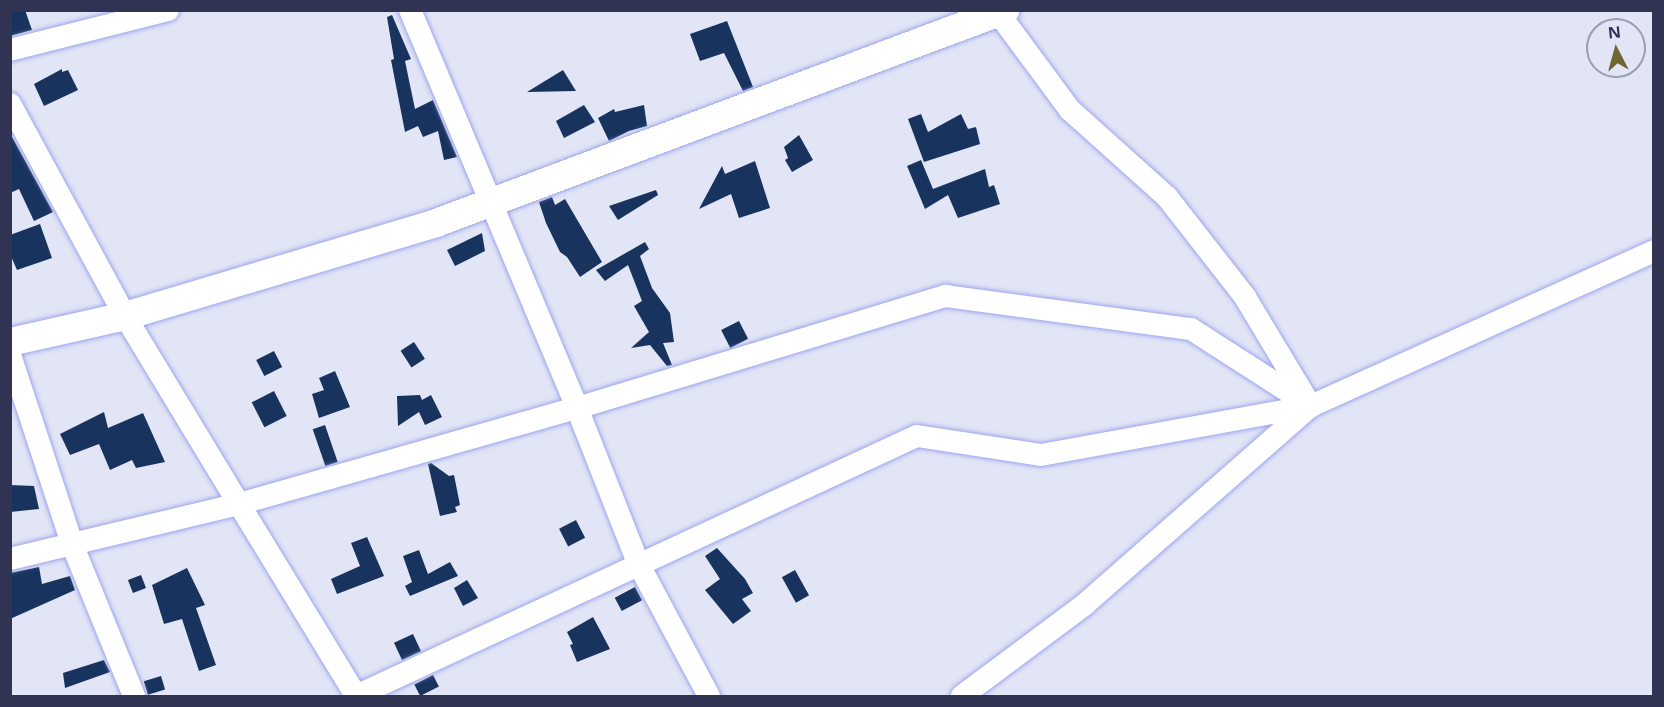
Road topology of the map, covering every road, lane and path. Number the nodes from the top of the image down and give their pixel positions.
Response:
1 (168, 10) edge
2 (410, 10) edge
3 (1000, 12) edge
4 (10, 50) edge
5 (10, 104) edge
6 (491, 202) junction
7 (1653, 251) edge
8 (125, 316) junction
9 (10, 342) edge
10 (10, 355) edge
11 (1311, 406) junction
12 (577, 408) junction
13 (239, 504) junction
14 (72, 544) junction
15 (10, 558) edge
16 (639, 565) junction
17 (134, 696) edge
18 (709, 696) edge
19 (962, 696) edge

1 - 4 street
2 - 6 street
3 - 6 main road
3 - 11 street
5 - 8 street
6 - 8 main road
6 - 12 street
7 - 11 street
8 - 9 main road
8 - 13 street
10 - 14 street
11 - 12 street
11 - 16 street
11 - 19 street
12 - 13 street
12 - 16 street
13 - 14 street
13 - 16 street
14 - 15 street
14 - 17 street
16 - 18 street

